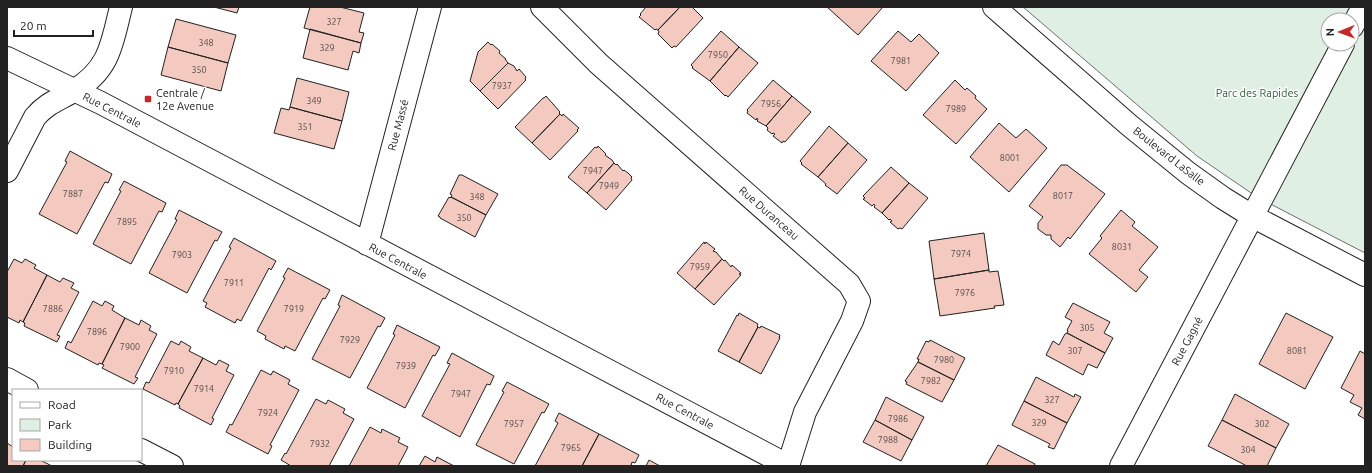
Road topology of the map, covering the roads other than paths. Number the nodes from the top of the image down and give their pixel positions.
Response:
1 (121, 7) edge
2 (430, 7) edge
3 (542, 7) edge
4 (994, 7) edge
5 (1339, 52) edge
6 (7, 58) edge
7 (74, 91) junction
8 (7, 171) edge
9 (1252, 216) junction
10 (367, 244) junction
11 (1365, 275) edge
12 (7, 379) edge
13 (25, 389) edge
14 (142, 451) edge
15 (172, 466) edge
16 (789, 466) edge
17 (1121, 466) edge

1 - 7 street
2 - 10 street, Rue Massé
3 - 16 street, Rue Duranceau
4 - 9 street, Boulevard LaSalle
5 - 9 street, Rue Gagné
6 - 7 street, Rue Centrale
7 - 8 street
7 - 10 street, Rue Centrale
9 - 11 street, Boulevard LaSalle
9 - 17 street, Rue Gagné
10 - 16 street, Rue Centrale
12 - 13 street
14 - 15 street

